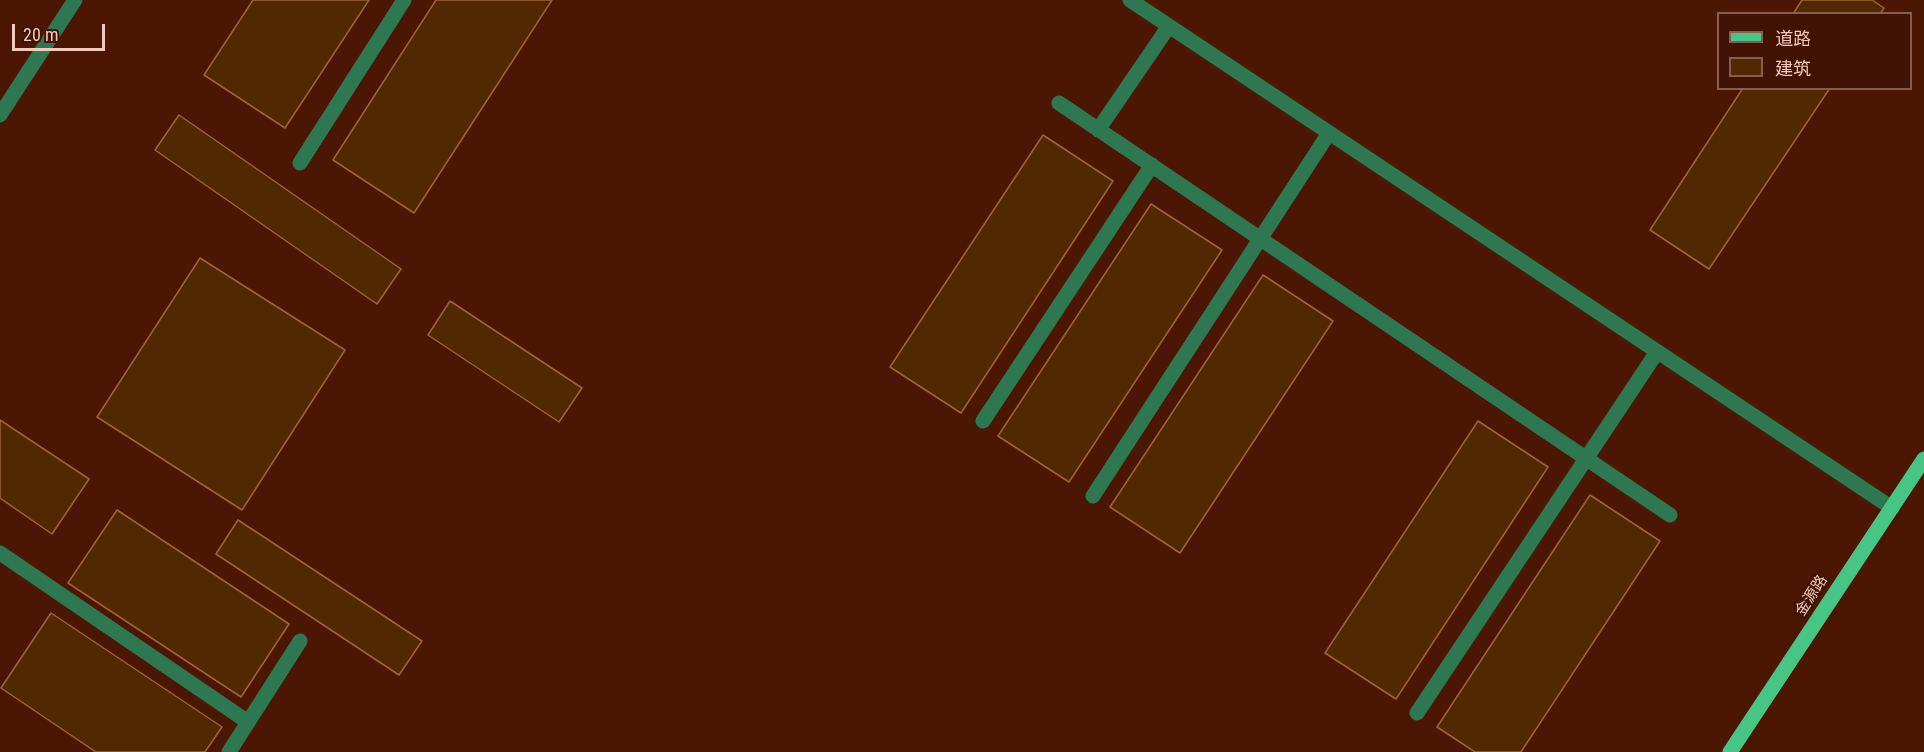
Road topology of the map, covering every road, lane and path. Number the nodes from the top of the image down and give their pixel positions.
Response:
1 (75, 0) edge
2 (404, 0) edge
3 (1130, 0) edge
4 (1169, 26) junction
5 (1059, 103) dead end
6 (0, 115) edge
7 (1098, 130) junction
8 (1329, 133) junction
9 (300, 163) dead end
10 (1152, 165) junction
11 (1260, 239) junction
12 (1656, 352) junction
13 (984, 421) dead end
14 (1586, 458) junction
15 (1924, 459) edge
16 (1093, 496) dead end
17 (1892, 508) junction
18 (1670, 515) dead end
19 (0, 553) edge
20 (300, 641) dead end
21 (1417, 713) dead end
22 (248, 722) junction
23 (229, 752) edge
24 (1730, 752) edge

1 - 6 street
2 - 9 street
3 - 4 street
4 - 7 street
4 - 8 street
5 - 7 street
7 - 10 street
8 - 11 street
8 - 12 street
10 - 11 street
10 - 13 street
11 - 14 street
11 - 16 street
12 - 14 street
12 - 17 street
14 - 18 street
14 - 21 street
15 - 17 main road, 金源路
17 - 24 main road, 金源路
19 - 22 street
20 - 22 street
22 - 23 street

